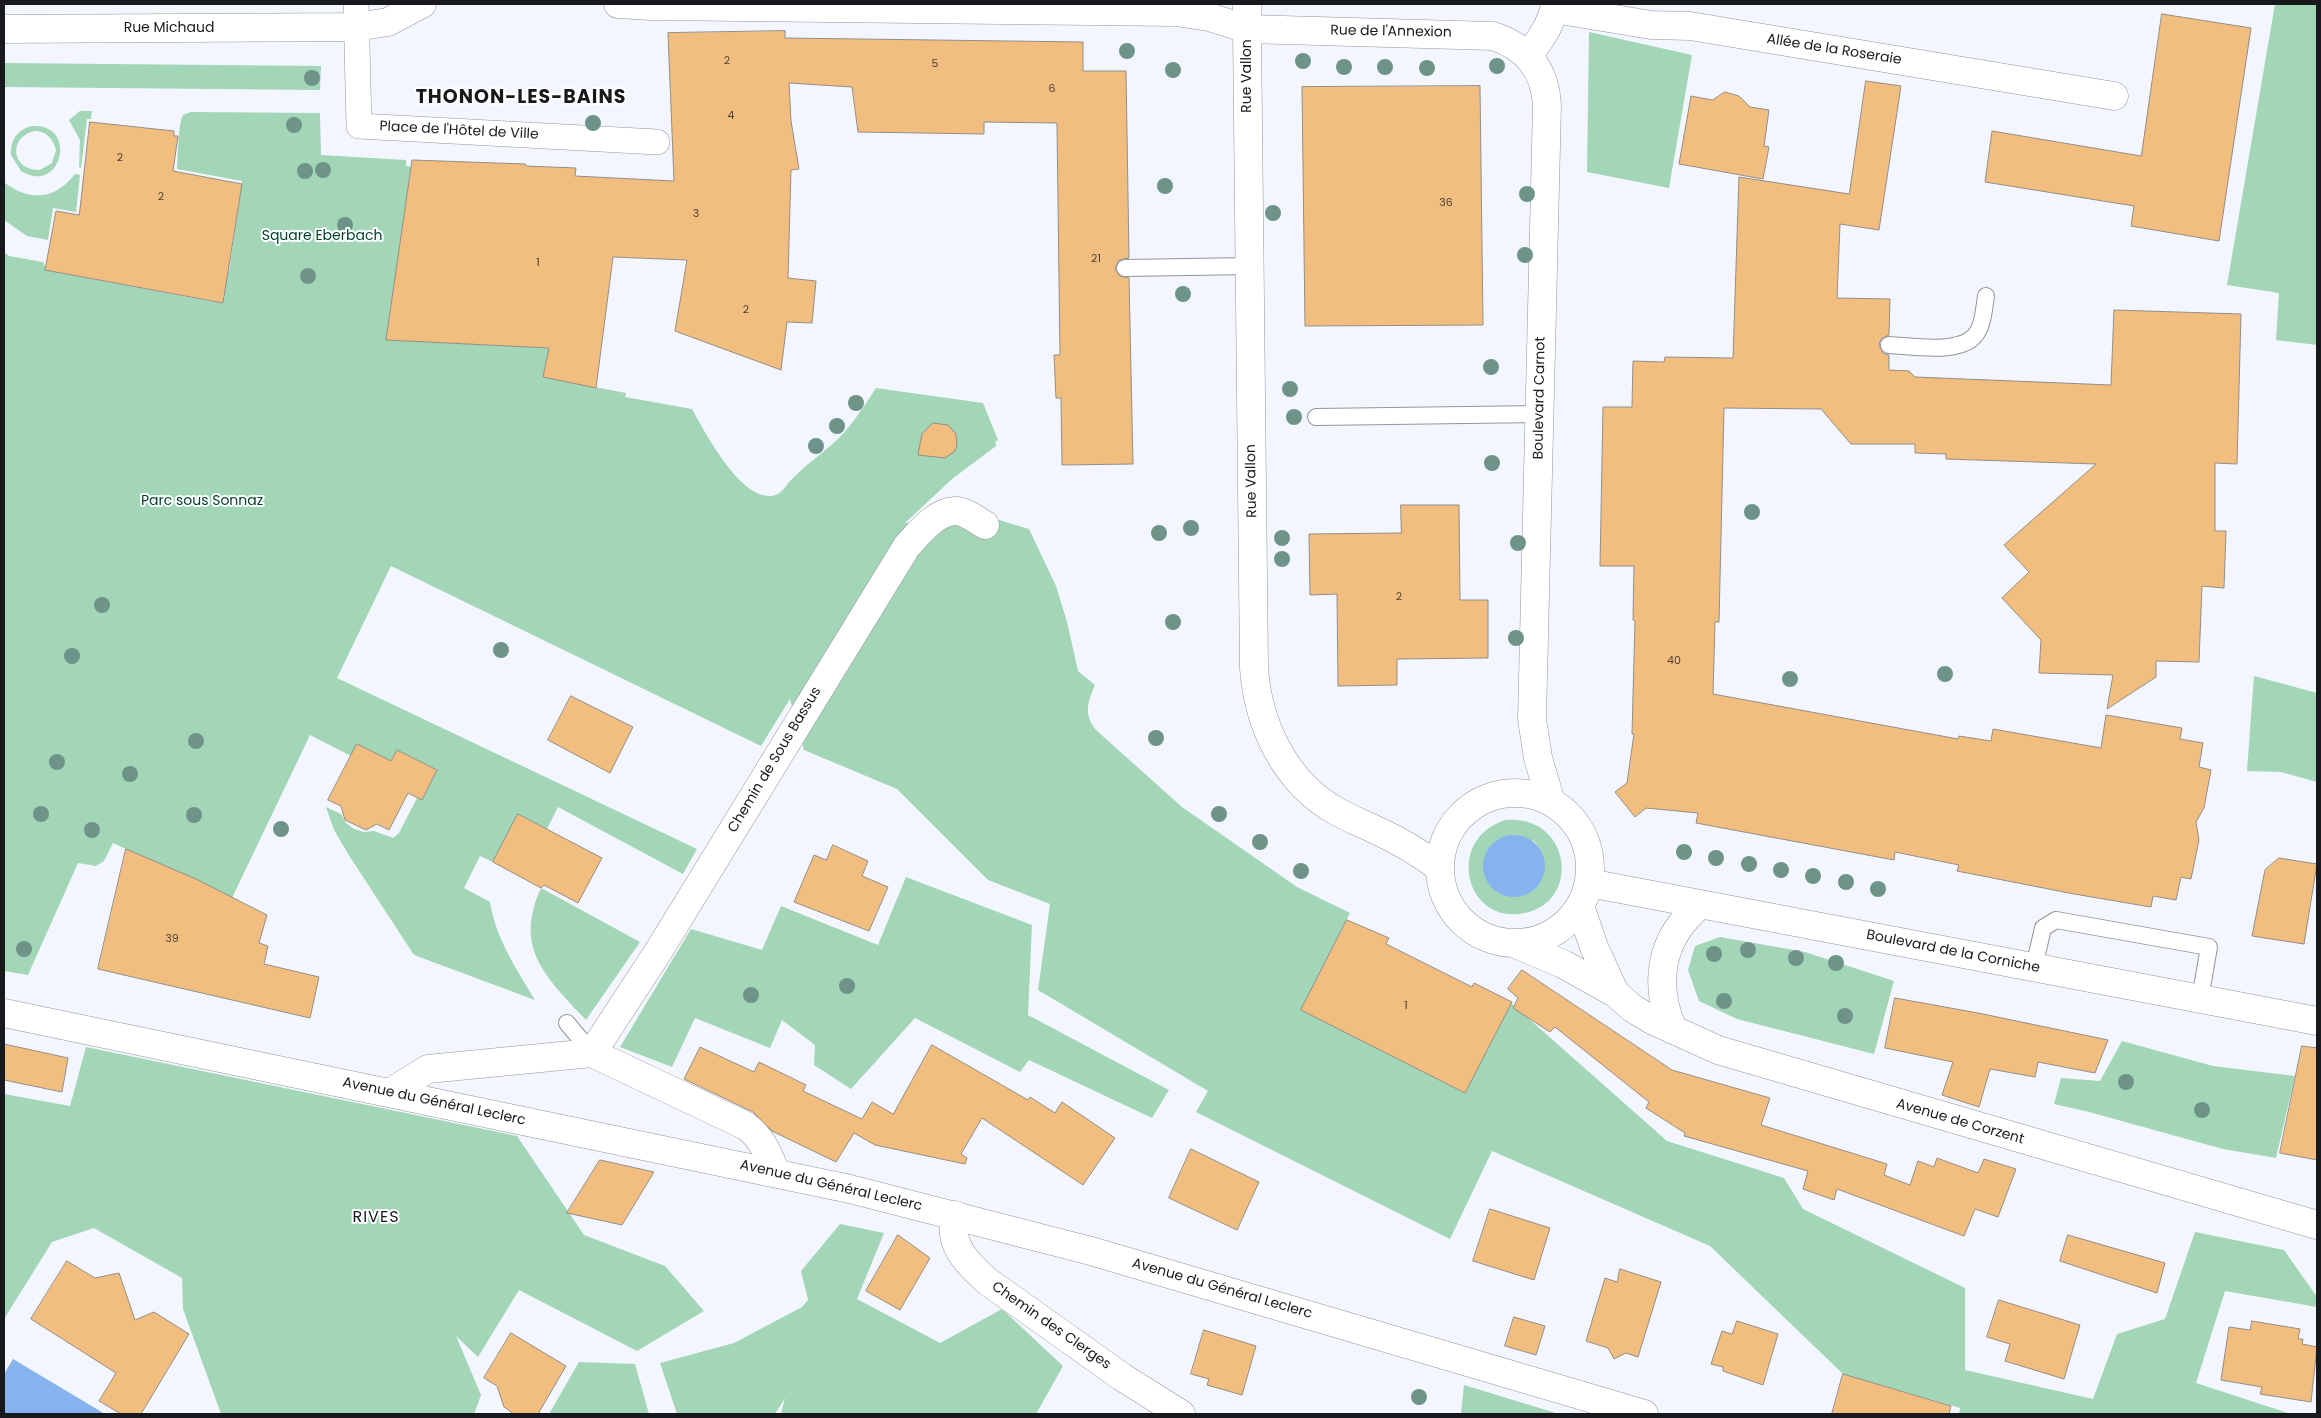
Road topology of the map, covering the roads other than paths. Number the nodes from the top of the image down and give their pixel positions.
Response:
1 (422, 4) edge
2 (618, 4) edge
3 (940, 6) edge
4 (1554, 6) edge
5 (1247, 16) edge
6 (349, 19) edge
7 (4, 29) edge
8 (1528, 56) junction
9 (2114, 96) dead end
10 (657, 142) dead end
11 (1250, 266) junction
12 (1125, 268) dead end
13 (1986, 296) dead end
14 (1889, 345) dead end
15 (1540, 414) junction
16 (1316, 417) dead end
17 (985, 525) dead end
18 (1551, 802) junction
19 (1440, 868) junction
20 (1584, 895) junction
21 (1700, 904) junction
22 (1514, 943) junction
23 (2034, 967) junction
24 (1614, 992) junction
25 (2200, 999) junction
26 (4, 1013) edge
27 (2317, 1021) edge
28 (567, 1023) dead end
29 (1673, 1030) junction
30 (592, 1053) junction
31 (389, 1093) junction
32 (776, 1173) junction
33 (955, 1215) junction
34 (2317, 1225) edge
35 (1181, 1414) edge
36 (1644, 1414) edge

1 - 6 street
2 - 3 street, Rue de l'Annexion
3 - 5 street, Rue de l'Annexion
4 - 8 street
4 - 9 street, Allée de la Roseraie
5 - 8 street, Rue de l'Annexion
5 - 11 street, Rue Vallon
6 - 7 street, Rue Michaud
6 - 10 street, Place de l'Hôtel de Ville
8 - 15 street, Boulevard Carnot
11 - 12 lane
11 - 19 street, Rue Vallon
13 - 14 lane
15 - 16 lane
15 - 18 street, Boulevard Carnot
17 - 30 street, Chemin de Sous Bassus
18 - 19 street
18 - 20 street
19 - 22 street
20 - 21 street, Boulevard de la Corniche
20 - 22 street
20 - 24 street, Avenue de Corzent
21 - 23 street, Boulevard de la Corniche
21 - 29 street
22 - 24 street, Avenue de Corzent
23 - 25 street, Boulevard de la Corniche
23 - 25 lane
24 - 29 street, Avenue de Corzent
25 - 27 street, Boulevard de la Corniche
26 - 31 street, Avenue du Général Leclerc
28 - 30 lane
29 - 34 street, Avenue de Corzent
30 - 31 street
30 - 32 street
31 - 32 street, Avenue du Général Leclerc
32 - 33 street, Avenue du Général Leclerc
33 - 35 street, Chemin des Clerges
33 - 36 street, Avenue du Général Leclerc

